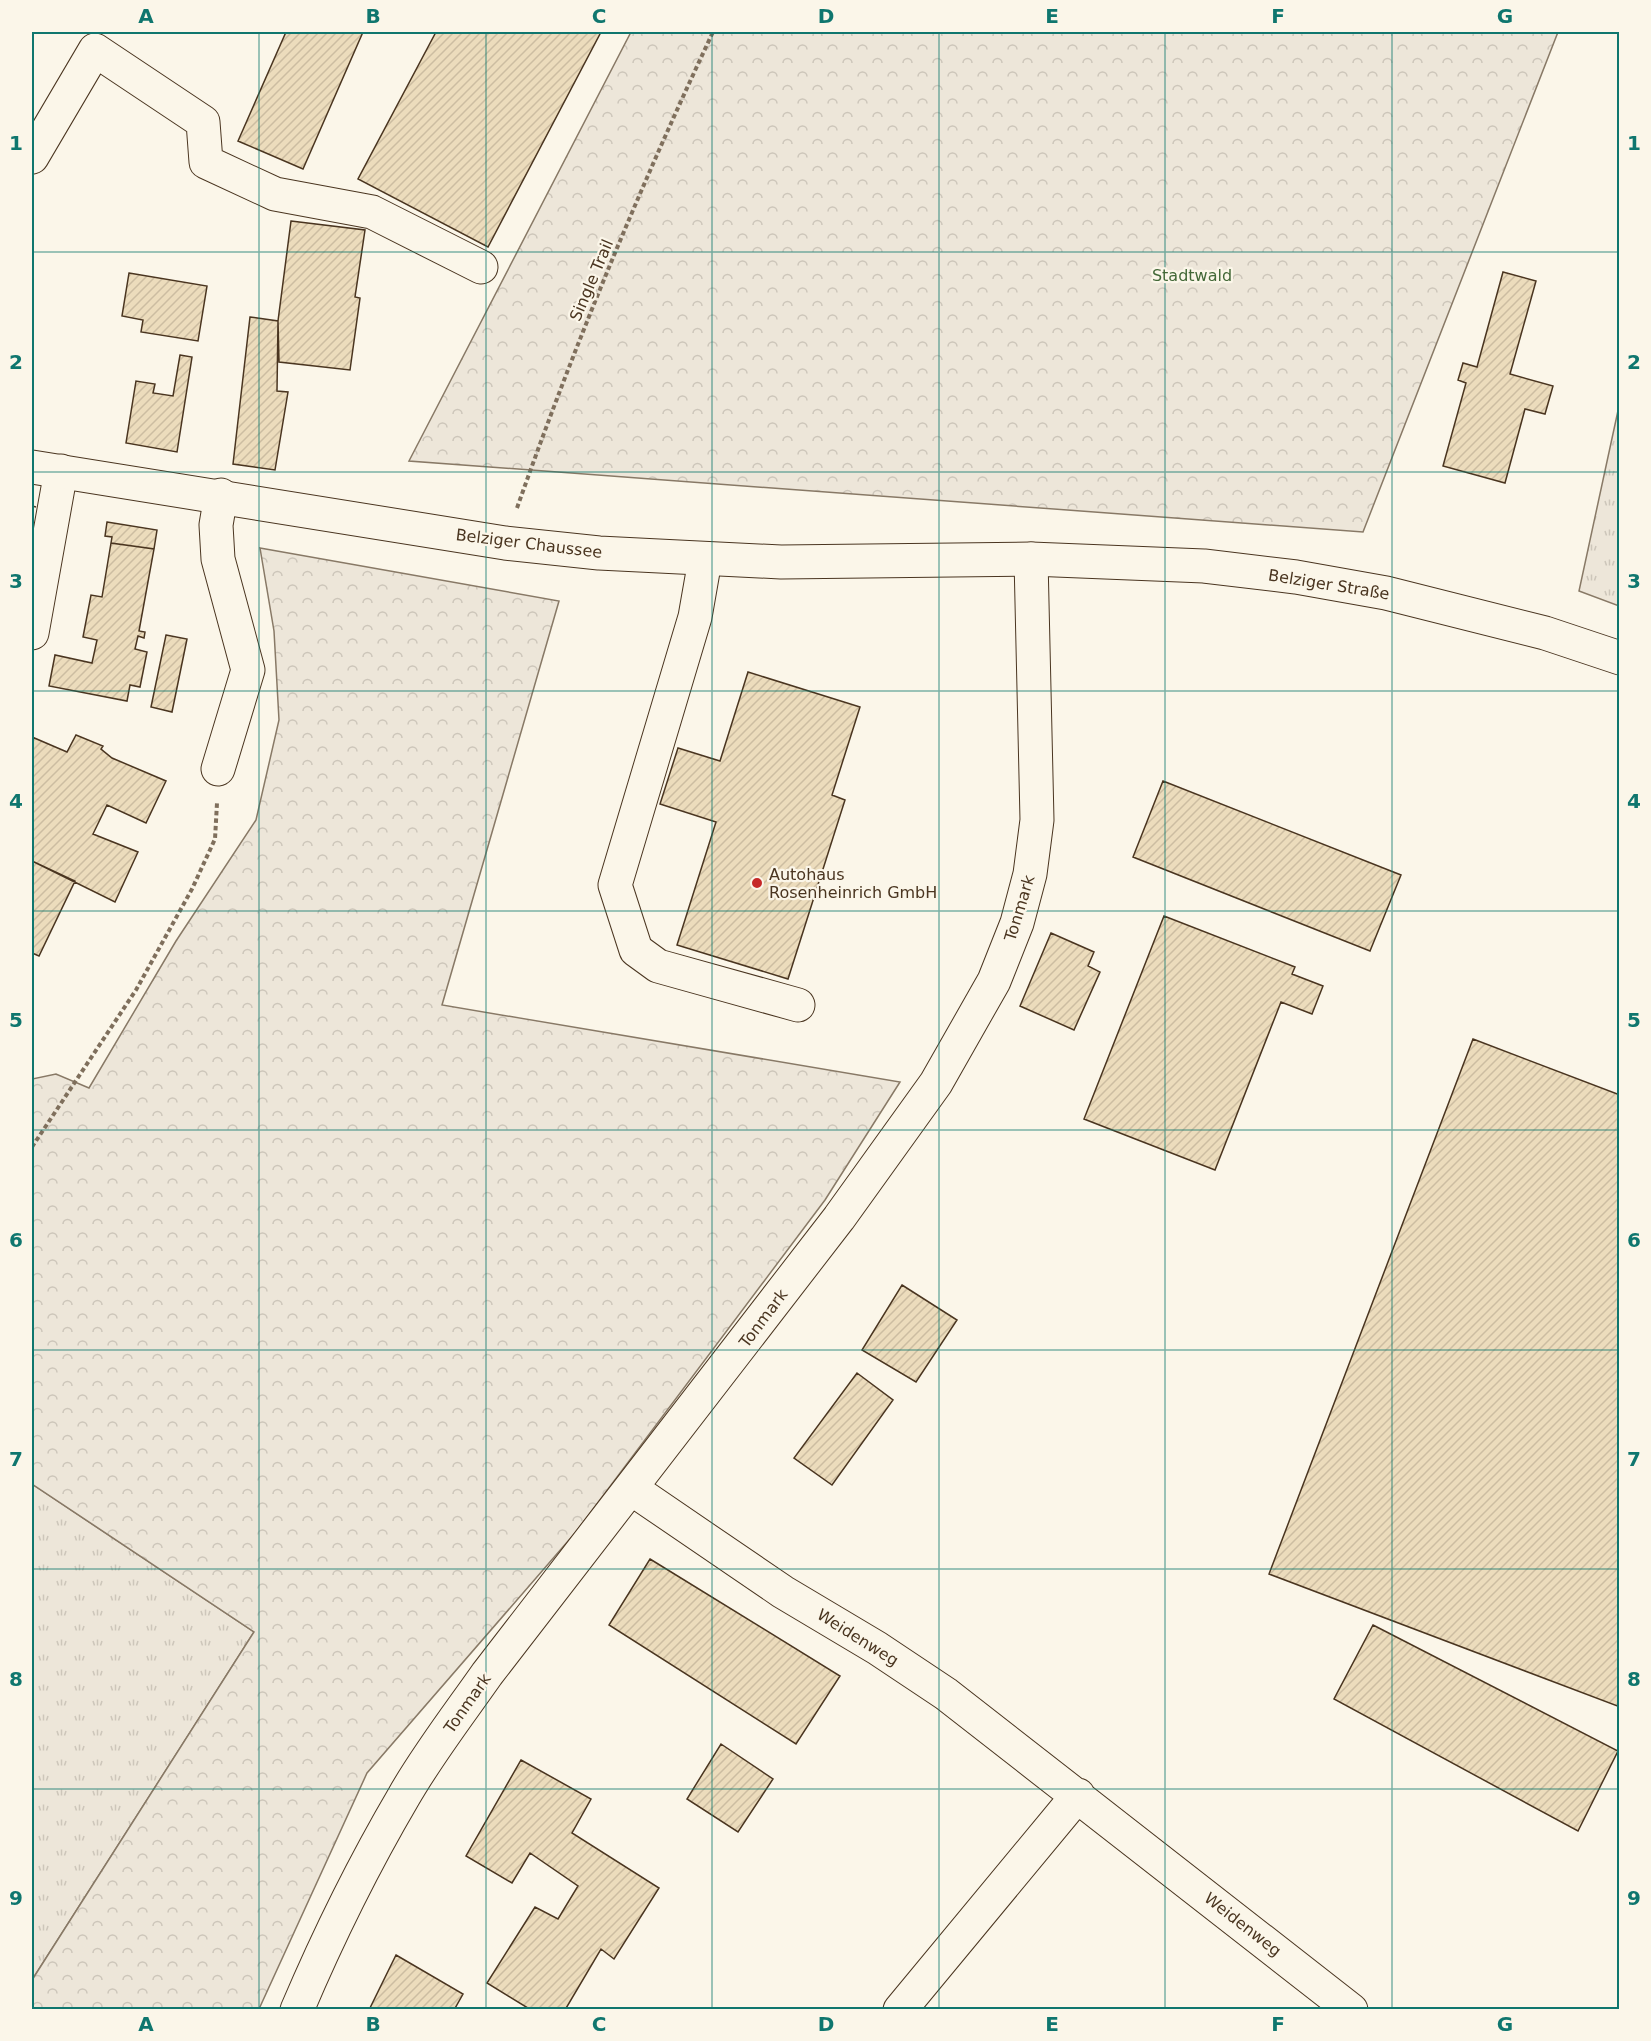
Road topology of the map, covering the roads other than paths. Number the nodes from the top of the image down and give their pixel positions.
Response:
1 (32, 157) edge
2 (481, 267) dead end
3 (46, 469) edge
4 (221, 495) junction
5 (1031, 559) junction
6 (705, 560) junction
7 (32, 633) edge
8 (1620, 658) edge
9 (218, 769) road end
10 (798, 1005) dead end
11 (632, 1489) junction
12 (1078, 1795) junction
13 (297, 2010) edge
14 (900, 2010) edge
15 (1351, 2010) edge

1 - 2 street
3 - 4 street, Belziger Chaussee
3 - 7 street
4 - 6 street, Belziger Chaussee
4 - 9 street
5 - 6 street, Belziger Chaussee
5 - 8 street, Belziger Straße
5 - 11 street, Tonmark
6 - 10 street
11 - 12 street, Weidenweg
11 - 13 street, Tonmark
12 - 14 street
12 - 15 street, Weidenweg

